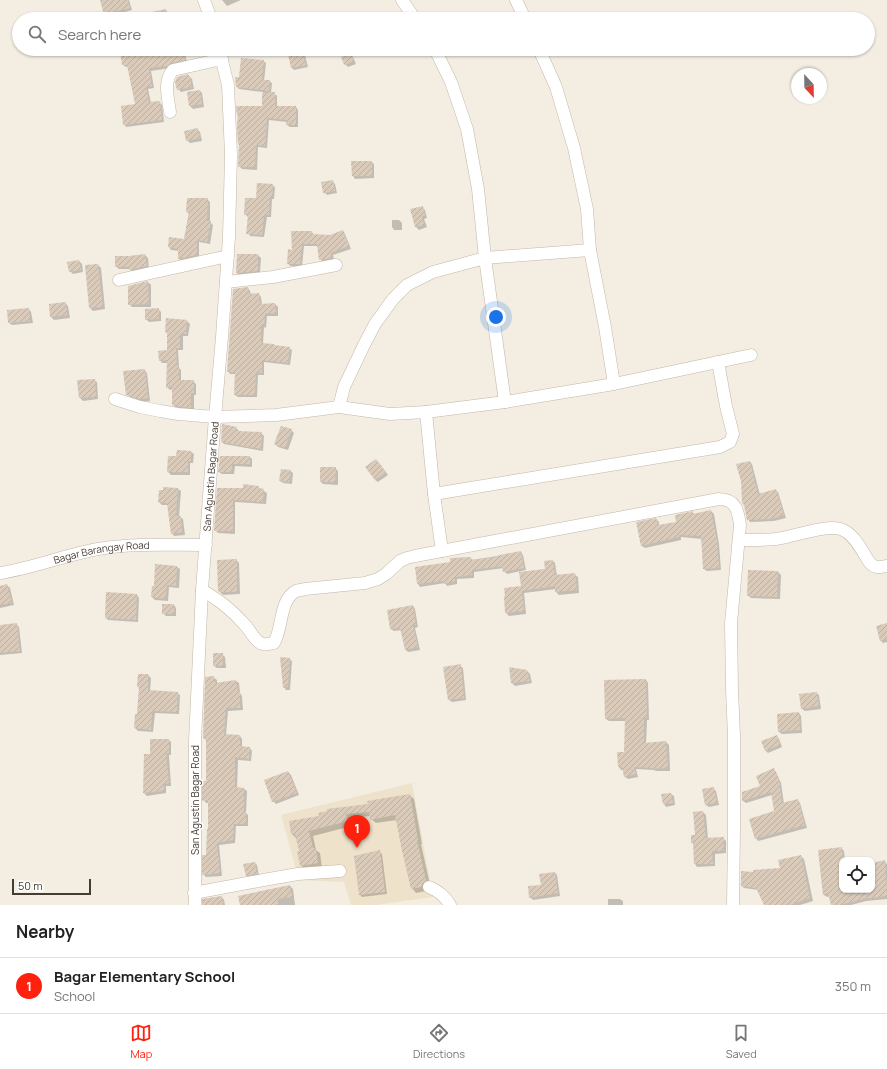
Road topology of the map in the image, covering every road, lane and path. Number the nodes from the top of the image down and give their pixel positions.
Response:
1 (204, 0) edge
2 (402, 0) edge
3 (516, 0) edge
4 (208, 12) edge
5 (410, 12) edge
6 (522, 12) edge
7 (214, 56) edge
8 (221, 56) edge
9 (438, 56) edge
10 (542, 56) edge
11 (170, 112) dead end
12 (590, 250) junction
13 (228, 256) junction
14 (485, 258) junction
15 (336, 265) dead end
16 (119, 280) dead end
17 (226, 282) junction
18 (751, 355) dead end
19 (718, 362) junction
20 (614, 384) junction
21 (115, 398) dead end
22 (505, 402) junction
23 (339, 407) junction
24 (426, 412) junction
25 (214, 417) junction
26 (434, 494) junction
27 (739, 540) junction
28 (206, 545) junction
29 (442, 551) junction
30 (887, 566) edge
31 (0, 573) edge
32 (202, 590) junction
33 (340, 871) dead end
34 (429, 887) dead end
35 (195, 899) edge
36 (450, 905) edge
37 (733, 905) edge

1 - 4 street
2 - 5 street
3 - 6 street
7 - 11 street
8 - 13 street, San Agustin Bagar Road
9 - 14 street
10 - 12 street
12 - 14 street
12 - 20 street
13 - 16 street
13 - 17 street, San Agustin Bagar Road
14 - 22 street
14 - 23 street
15 - 17 street
17 - 25 street, San Agustin Bagar Road
18 - 19 street
19 - 20 street
19 - 26 street
20 - 22 street
21 - 25 street
22 - 24 street
23 - 24 street
23 - 25 street
24 - 26 street
25 - 28 street, San Agustin Bagar Road
26 - 29 street
27 - 29 street
27 - 30 street
27 - 37 street
28 - 31 street, Bagar Barangay Road
28 - 32 street, San Agustin Bagar Road
29 - 32 street
32 - 35 street, San Agustin Bagar Road
33 - 35 street
34 - 36 street

